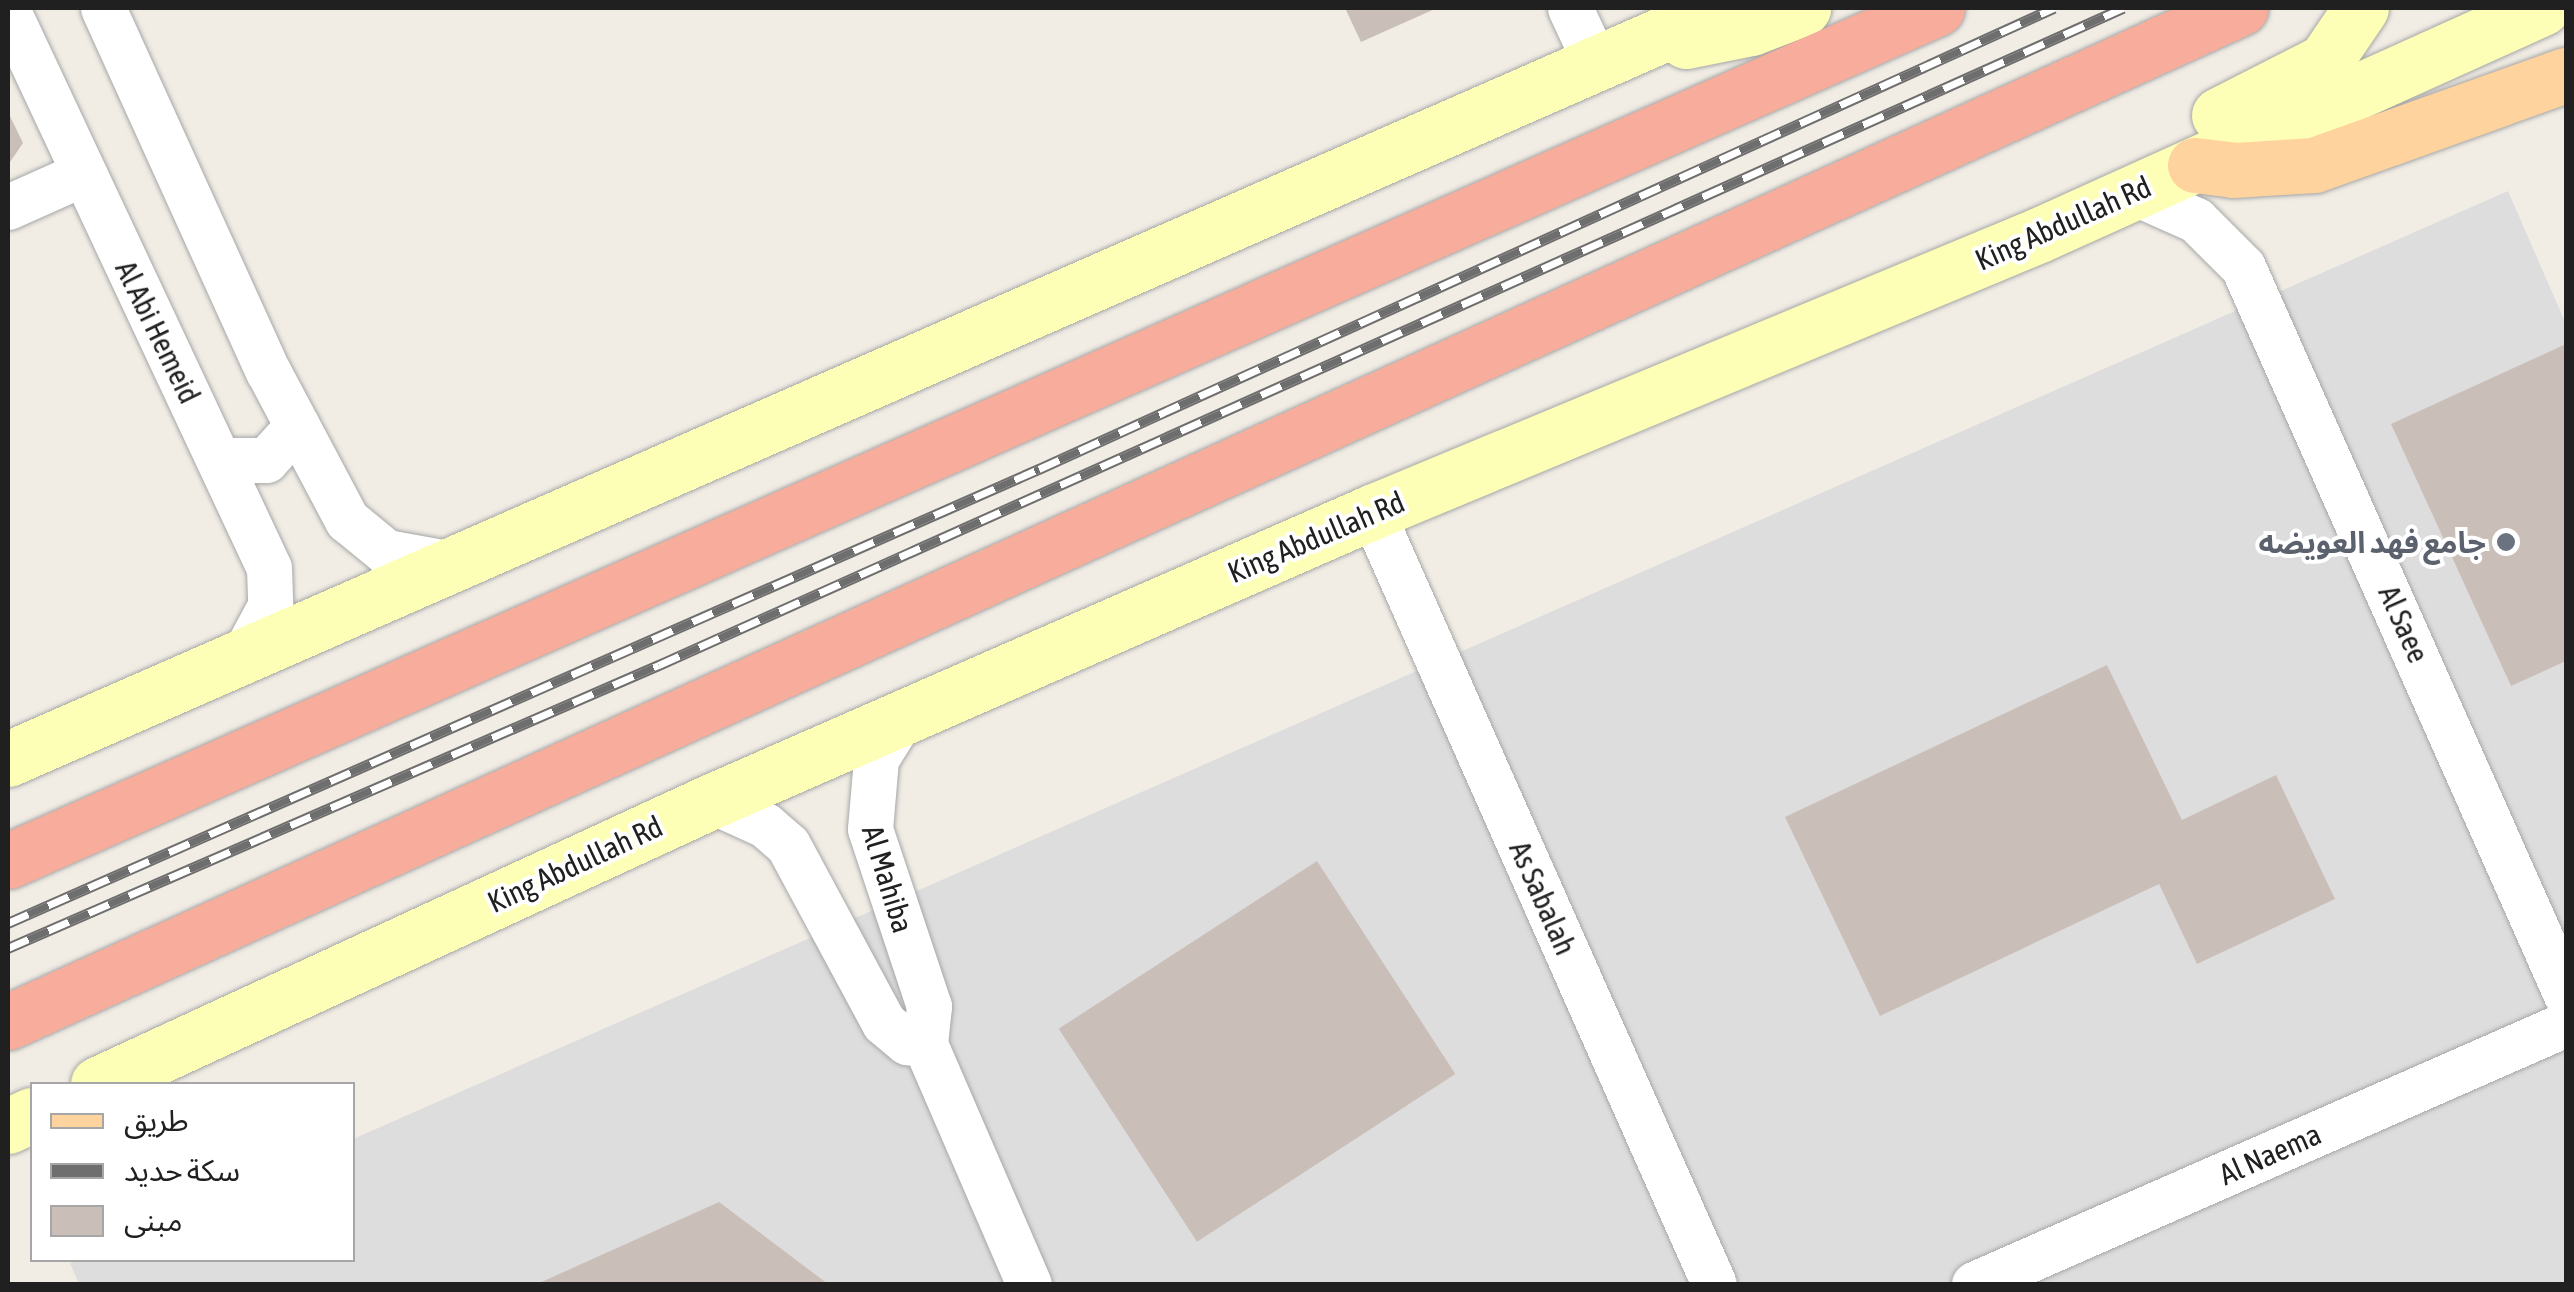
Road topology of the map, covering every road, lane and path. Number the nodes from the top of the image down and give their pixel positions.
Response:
1 (103, 8) edge
2 (1570, 8) edge
3 (1723, 8) edge
4 (1803, 8) edge
5 (1937, 8) edge
6 (2240, 8) edge
7 (2361, 8) edge
8 (2542, 8) edge
9 (8, 11) edge
10 (1604, 59) junction
11 (2566, 75) edge
12 (2195, 164) junction
13 (82, 174) junction
14 (2134, 192) junction
15 (8, 207) edge
16 (2039, 235) junction
17 (297, 426) junction
18 (219, 460) junction
19 (1372, 512) junction
20 (447, 563) junction
21 (243, 656) junction
22 (900, 719) junction
23 (8, 759) edge
24 (712, 801) junction
25 (12, 858) edge
26 (2566, 996) edge
27 (8, 1022) edge
28 (2566, 1024) edge
29 (925, 1044) junction
30 (102, 1082) edge
31 (1030, 1284) edge
32 (1714, 1284) edge
33 (1975, 1284) edge

1 - 17 street
2 - 10 street
3 - 10 main road
4 - 10 main road
5 - 25 highway
6 - 27 highway
7 - 16 main road
8 - 12 main road, King Abdullah Rd
9 - 13 street, Al Abi Hemeid
10 - 20 main road
11 - 12 main road
12 - 14 main road, King Abdullah Rd
13 - 15 street
13 - 18 street, Al Abi Hemeid
14 - 16 main road, King Abdullah Rd
14 - 26 street, Al Saee
16 - 19 main road, King Abdullah Rd
17 - 18 street
17 - 20 street
18 - 21 street, Al Abi Hemeid
19 - 22 main road, King Abdullah Rd
19 - 32 street, As Sabalah
20 - 21 main road
21 - 23 main road
22 - 24 main road, King Abdullah Rd
22 - 29 street, Al Mahiba
24 - 29 street, Al Mahiba
24 - 30 main road, King Abdullah Rd
28 - 33 street, Al Naema
29 - 31 street, Al Mahiba

